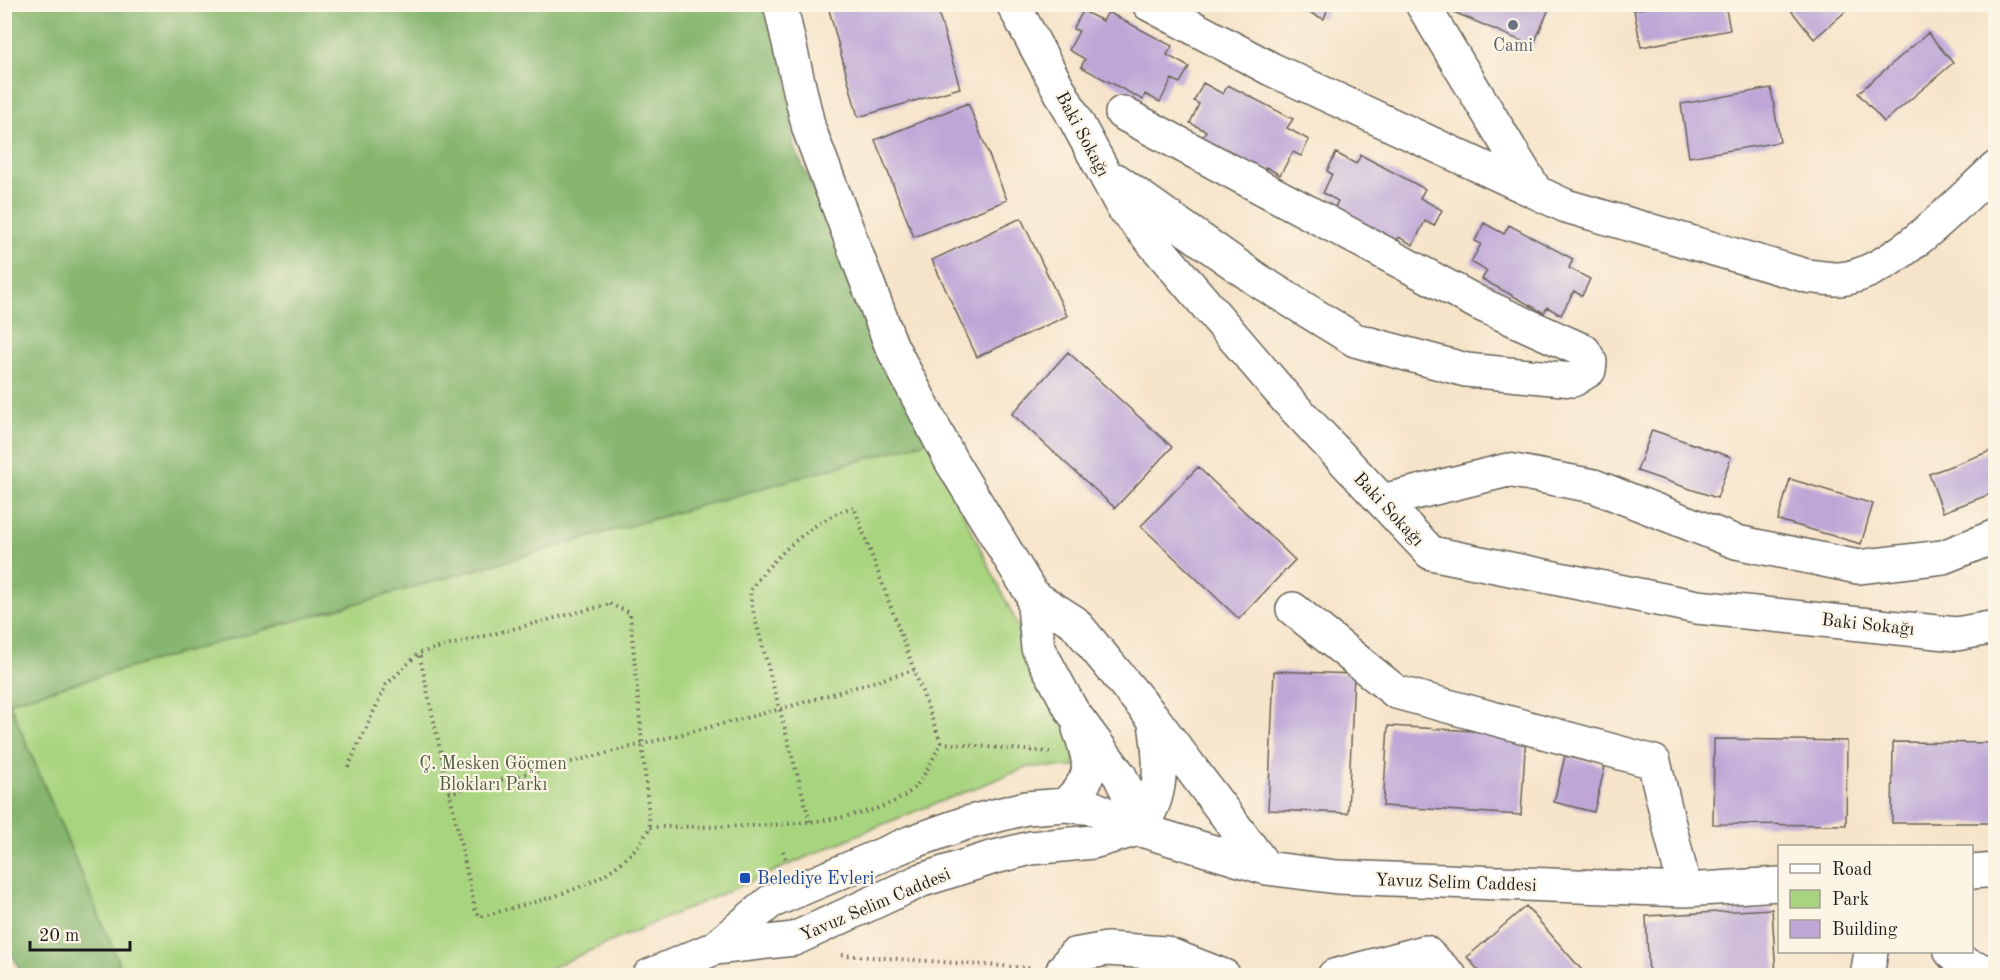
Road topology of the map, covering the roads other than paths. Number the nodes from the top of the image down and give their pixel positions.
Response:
1 (780, 4) edge
2 (1013, 4) edge
3 (1149, 4) edge
4 (1422, 4) edge
5 (1122, 113) dead end
6 (1995, 168) edge
7 (1103, 171) junction
8 (1536, 192) junction
9 (1382, 501) junction
10 (1995, 536) edge
11 (1033, 596) junction
12 (1293, 609) dead end
13 (1995, 627) edge
14 (1072, 711) junction
15 (1154, 719) junction
16 (1065, 805) junction
17 (1138, 829) junction
18 (1266, 868) junction
19 (1995, 870) edge
20 (1973, 872) edge
21 (1778, 884) edge
22 (1685, 890) junction
23 (715, 948) junction
24 (1871, 953) edge
25 (1952, 953) edge
26 (1063, 973) edge
27 (1995, 973) edge
28 (649, 975) edge
29 (1224, 975) edge
30 (1334, 975) edge
31 (1450, 975) edge
32 (1867, 975) edge

1 - 11 street
2 - 7 street, Baki Sokağı
3 - 8 street
4 - 8 street
5 - 7 street
6 - 8 street
7 - 9 street, Baki Sokağı
9 - 10 street
9 - 13 street, Baki Sokağı
11 - 14 street
11 - 15 street
12 - 22 street
14 - 16 street
14 - 17 street
15 - 17 street
15 - 18 street
16 - 17 street, Yavuz Selim Caddesi
16 - 23 street, Yavuz Selim Caddesi
17 - 18 street, Yavuz Selim Caddesi
17 - 23 street, Yavuz Selim Caddesi
18 - 22 street, Yavuz Selim Caddesi
19 - 20 street
21 - 22 street, Yavuz Selim Caddesi
23 - 28 street, Yavuz Selim Caddesi
24 - 32 street
25 - 27 street
26 - 29 street
30 - 31 street

